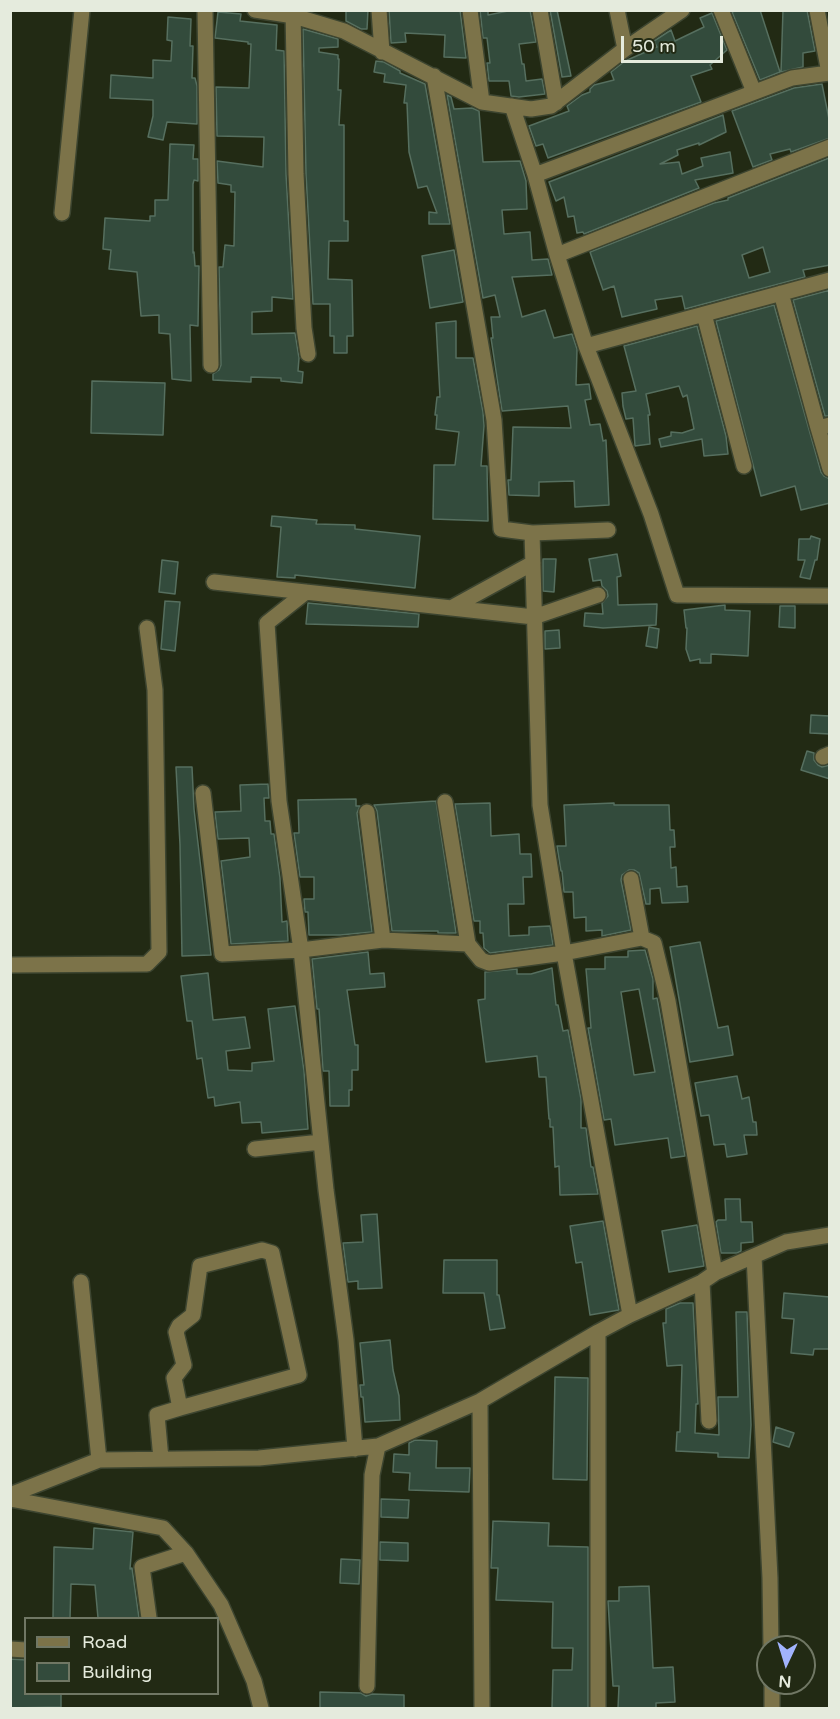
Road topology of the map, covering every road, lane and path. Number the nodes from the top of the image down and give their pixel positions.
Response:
1 (82, 10) edge
2 (205, 10) edge
3 (255, 10) edge
4 (379, 10) edge
5 (470, 10) edge
6 (540, 10) edge
7 (616, 10) edge
8 (682, 10) edge
9 (721, 10) edge
10 (817, 10) edge
11 (294, 13) edge
12 (626, 49) junction
13 (382, 52) junction
14 (829, 73) edge
15 (434, 76) junction
16 (754, 92) junction
17 (482, 102) junction
18 (556, 103) junction
19 (512, 106) junction
20 (830, 147) edge
21 (535, 175) junction
22 (62, 213) dead end
23 (558, 255) junction
24 (830, 280) edge
25 (781, 293) junction
26 (704, 314) junction
27 (586, 346) junction
28 (308, 354) dead end
29 (211, 365) dead end
30 (824, 427) edge
31 (744, 466) dead end
32 (830, 469) edge
33 (608, 530) dead end
34 (532, 533) junction
35 (533, 563) junction
36 (214, 582) dead end
37 (306, 592) junction
38 (598, 595) dead end
39 (830, 596) edge
40 (451, 608) junction
41 (534, 617) junction
42 (147, 628) dead end
43 (203, 793) dead end
44 (445, 802) dead end
45 (367, 812) dead end
46 (631, 879) dead end
47 (642, 938) junction
48 (383, 940) junction
49 (468, 944) junction
50 (301, 950) junction
51 (564, 953) junction
52 (10, 965) edge
53 (321, 1142) junction
54 (255, 1149) dead end
55 (830, 1235) edge
56 (754, 1256) junction
57 (715, 1273) junction
58 (81, 1282) dead end
59 (702, 1282) junction
60 (630, 1315) junction
61 (598, 1332) junction
62 (480, 1401) junction
63 (180, 1407) junction
64 (709, 1421) dead end
65 (378, 1446) junction
66 (355, 1449) junction
67 (161, 1459) junction
68 (99, 1460) junction
69 (10, 1497) edge
70 (186, 1553) junction
71 (149, 1617) edge
72 (771, 1635) edge
73 (367, 1686) dead end
74 (261, 1708) edge
75 (482, 1708) edge
76 (598, 1708) edge

1 - 22 street
2 - 29 street
3 - 11 street
4 - 13 street
5 - 17 street
6 - 18 street
7 - 12 street
8 - 12 street
9 - 16 street
10 - 14 street
11 - 13 street
11 - 28 street
12 - 18 street
13 - 15 street
14 - 16 street
15 - 17 street
15 - 34 street
16 - 21 street
17 - 19 street
18 - 19 street
19 - 21 street
20 - 23 street
21 - 23 street
23 - 27 street
24 - 25 street
25 - 26 street
25 - 30 street
26 - 27 street
26 - 31 street
27 - 39 street
30 - 32 street
33 - 34 street
34 - 35 street
35 - 40 street
35 - 41 street
36 - 37 street
37 - 40 street
37 - 50 street
38 - 41 street
40 - 41 street
41 - 51 street
42 - 52 street
43 - 50 street
44 - 49 street
45 - 48 street
46 - 47 street
47 - 51 street
47 - 57 street
48 - 49 street
48 - 50 street
49 - 51 street
50 - 53 street
51 - 60 street
53 - 54 street
53 - 66 street
55 - 56 street
56 - 57 street
56 - 72 street
57 - 59 street
58 - 68 street
59 - 60 street
59 - 64 street
60 - 61 street
61 - 62 street
61 - 76 street
62 - 65 street
62 - 75 street
63 - 63 street
63 - 67 street
65 - 66 street
65 - 73 street
66 - 67 street
67 - 68 street
68 - 69 street
69 - 70 street
70 - 71 street
70 - 74 street

